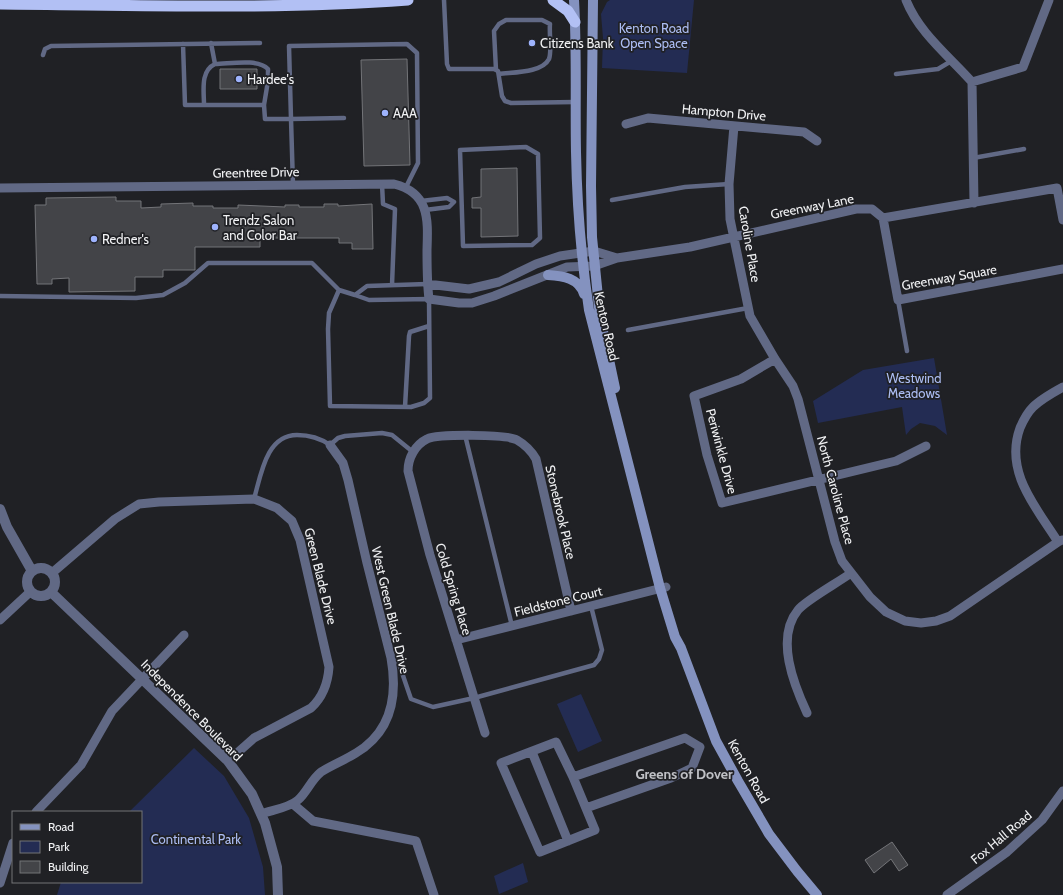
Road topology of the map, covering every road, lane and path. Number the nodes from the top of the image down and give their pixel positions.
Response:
1 (402, 0) edge
2 (444, 0) edge
3 (553, 0) edge
4 (574, 0) edge
5 (593, 0) edge
6 (906, 0) edge
7 (1049, 0) edge
8 (376, 1) edge
9 (87, 2) edge
10 (332, 2) edge
11 (229, 3) edge
12 (0, 4) edge
13 (575, 22) junction
14 (260, 43) dead end
15 (183, 44) junction
16 (212, 44) junction
17 (43, 55) dead end
18 (953, 60) junction
19 (215, 64) junction
20 (498, 72) junction
21 (896, 74) dead end
22 (972, 82) junction
23 (577, 102) junction
24 (204, 105) junction
25 (264, 105) junction
26 (344, 118) dead end
27 (291, 119) junction
28 (626, 124) dead end
29 (734, 126) junction
30 (818, 141) dead end
31 (1024, 149) dead end
32 (973, 158) junction
33 (382, 184) junction
34 (729, 184) junction
35 (293, 185) junction
36 (406, 187) junction
37 (0, 188) edge
38 (612, 200) dead end
39 (421, 201) junction
40 (454, 202) junction
41 (462, 202) junction
42 (974, 202) junction
43 (426, 210) junction
44 (883, 218) junction
45 (1063, 220) edge
46 (732, 236) junction
47 (594, 251) junction
48 (580, 253) junction
49 (617, 258) junction
50 (582, 266) junction
51 (594, 266) junction
52 (1063, 269) edge
53 (548, 275) junction
54 (427, 284) junction
55 (392, 285) junction
56 (339, 290) junction
57 (356, 295) junction
58 (0, 296) edge
59 (429, 299) junction
60 (898, 300) junction
61 (748, 308) junction
62 (589, 310) junction
63 (429, 326) junction
64 (628, 330) dead end
65 (907, 351) dead end
66 (775, 359) junction
67 (1063, 387) edge
68 (405, 407) junction
69 (465, 435) junction
70 (330, 445) junction
71 (926, 446) dead end
72 (413, 452) junction
73 (820, 478) junction
74 (254, 499) junction
75 (0, 509) edge
76 (1060, 540) edge
77 (32, 570) junction
78 (52, 573) junction
79 (851, 573) junction
80 (663, 588) junction
81 (30, 592) junction
82 (51, 592) junction
83 (591, 606) junction
84 (571, 610) junction
85 (0, 620) edge
86 (512, 626) junction
87 (184, 635) dead end
88 (456, 640) junction
89 (391, 658) junction
90 (143, 680) junction
91 (474, 698) junction
92 (807, 713) dead end
93 (485, 733) dead end
94 (716, 741) junction
95 (700, 747) junction
96 (532, 752) junction
97 (228, 761) junction
98 (573, 777) junction
99 (1063, 791) edge
100 (293, 804) junction
101 (586, 808) junction
102 (37, 811) edge
103 (261, 814) junction
104 (568, 840) junction
105 (12, 845) edge
106 (2, 868) edge
107 (0, 883) edge
108 (278, 895) edge
109 (434, 895) edge
110 (817, 895) edge
111 (947, 895) edge

1 - 8 highway
2 - 20 lane
3 - 13 highway
4 - 13 main road, Kenton Road
5 - 47 main road, Kenton Road
6 - 18 street
7 - 22 street
8 - 10 highway
9 - 11 highway
9 - 12 highway
10 - 11 highway
13 - 23 main road, Kenton Road
14 - 16 lane
15 - 16 lane
15 - 17 lane
15 - 24 lane
16 - 19 lane
18 - 21 lane
18 - 22 street
19 - 24 lane
19 - 25 lane
20 - 20 lane
20 - 23 lane
22 - 32 street
23 - 48 main road, Kenton Road
24 - 25 lane
25 - 27 lane
26 - 27 lane
27 - 35 lane
27 - 36 lane
28 - 29 street, Hampton Drive
29 - 30 street, Hampton Drive
29 - 34 street, Caroline Place
31 - 32 lane
32 - 42 street
33 - 35 street, Greentree Drive
33 - 36 street, Greentree Drive
33 - 55 lane
34 - 38 lane
34 - 46 street, Caroline Place
35 - 37 street, Greentree Drive
36 - 39 street
39 - 40 lane
39 - 43 street
40 - 41 lane
40 - 43 lane
41 - 41 lane
42 - 44 street
42 - 45 street
43 - 54 street
44 - 46 street, Greenway Lane
44 - 60 street, Greenway Square
46 - 49 street, Greenway Lane
46 - 61 street, Caroline Place
47 - 48 street
47 - 49 street, Greenway Lane
47 - 51 main road, Kenton Road
48 - 50 main road, Kenton Road
48 - 54 street
49 - 51 street, Greenway Lane
50 - 51 street
50 - 53 street
50 - 62 main road, Kenton Road
51 - 80 main road, Kenton Road
52 - 60 street, Greenway Square
53 - 59 street
53 - 62 main road
54 - 55 lane
54 - 59 street
55 - 57 lane
56 - 57 lane
56 - 58 lane
56 - 68 lane
57 - 59 lane
59 - 63 lane
60 - 65 lane
61 - 64 lane
61 - 66 street, Caroline Place
62 - 80 main road, Kenton Road
63 - 68 lane
63 - 68 lane
66 - 73 street, North Caroline Place
66 - 73 street, Periwinkle Drive
67 - 76 street, North Caroline Place
69 - 72 street, Stonebrook Place
69 - 84 street, Stonebrook Place
69 - 86 lane
70 - 72 lane
70 - 74 lane
70 - 89 street, West Green Blade Drive
71 - 73 street
72 - 88 street, Cold Spring Place
73 - 79 street, North Caroline Place
74 - 78 street, Green Blade Drive
74 - 97 street, Green Blade Drive
75 - 77 street
76 - 79 street, North Caroline Place
77 - 78 street
77 - 81 street
78 - 82 street
79 - 92 street
80 - 83 street, Fieldstone Court
80 - 94 main road, Kenton Road
81 - 82 street
81 - 85 street
82 - 90 street, Independence Boulevard
83 - 84 street, Fieldstone Court
83 - 91 lane
84 - 86 street, Fieldstone Court
86 - 88 street, Fieldstone Court
87 - 90 street
88 - 91 street, Cold Spring Place
89 - 91 lane
89 - 100 street, West Green Blade Drive
90 - 97 street, Independence Boulevard
90 - 102 street
91 - 93 street, Cold Spring Place
94 - 95 street
94 - 110 main road, Kenton Road
95 - 98 street
95 - 101 street
96 - 98 street
96 - 104 street
96 - 104 street
97 - 103 street, Independence Boulevard
98 - 101 street
99 - 111 street, Fox Hall Road
100 - 103 street
100 - 109 street
101 - 104 street
103 - 108 street, Independence Boulevard
105 - 106 street
106 - 107 street

